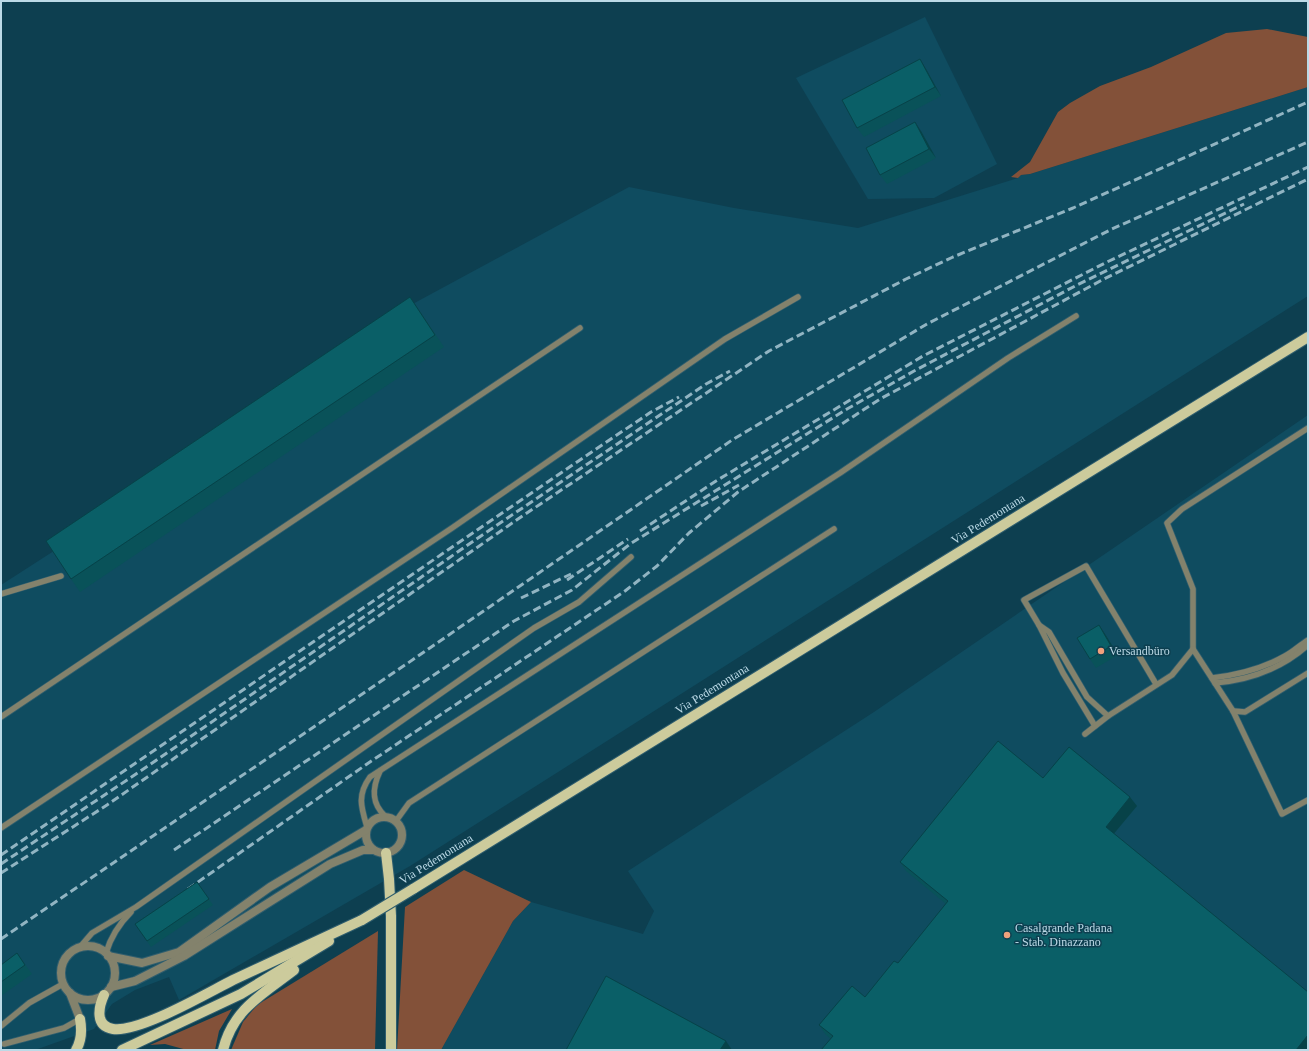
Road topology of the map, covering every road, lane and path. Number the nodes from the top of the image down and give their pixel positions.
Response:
1 (798, 297) dead end
2 (1076, 316) dead end
3 (580, 328) dead end
4 (1308, 337) edge
5 (1308, 428) edge
6 (834, 529) dead end
7 (631, 558) dead end
8 (61, 576) edge
9 (1, 594) edge
10 (1039, 625) junction
11 (1308, 640) edge
12 (1308, 645) edge
13 (1193, 649) junction
14 (1308, 673) edge
15 (1214, 681) junction
16 (1156, 684) junction
17 (1234, 711) junction
18 (1108, 716) junction
19 (1, 717) edge
20 (1095, 726) junction
21 (1085, 734) dead end
22 (380, 771) junction
23 (1308, 800) edge
24 (385, 816) junction
25 (396, 821) junction
26 (1, 828) edge
27 (366, 828) junction
28 (373, 850) junction
29 (386, 853) junction
30 (136, 906) junction
31 (362, 920) junction
32 (339, 935) junction
33 (80, 947) junction
34 (107, 954) junction
35 (63, 984) junction
36 (111, 987) junction
37 (70, 993) junction
38 (104, 995) junction
39 (80, 1019) junction
40 (1, 1026) edge
41 (4, 1044) dead end
42 (76, 1050) edge
43 (122, 1050) edge
44 (223, 1050) edge
45 (391, 1050) edge

1 - 26 lane
2 - 22 lane
3 - 19 lane
4 - 31 main road, Via Pedemontana, bridge
5 - 13 lane
6 - 25 lane
7 - 30 lane
8 - 9 lane
10 - 16 lane
10 - 18 lane
10 - 20 lane
11 - 15 lane
12 - 15 lane
13 - 15 lane
13 - 16 lane
14 - 17 lane
15 - 17 lane
16 - 18 lane
17 - 23 lane
18 - 20 lane
20 - 21 lane
22 - 24 lane
22 - 27 lane
24 - 25 street
24 - 27 street
25 - 29 street
27 - 28 street
27 - 34 street
28 - 29 street
28 - 36 street
29 - 45 main road
30 - 33 lane
30 - 34 lane
31 - 32 main road, Via Pedemontana
31 - 38 main road
32 - 43 main road, Via Pedemontana
32 - 44 main road
33 - 34 street
33 - 35 street
34 - 36 street
35 - 37 street
35 - 40 lane
36 - 38 street
37 - 38 street
37 - 39 street
39 - 41 lane
39 - 42 main road

